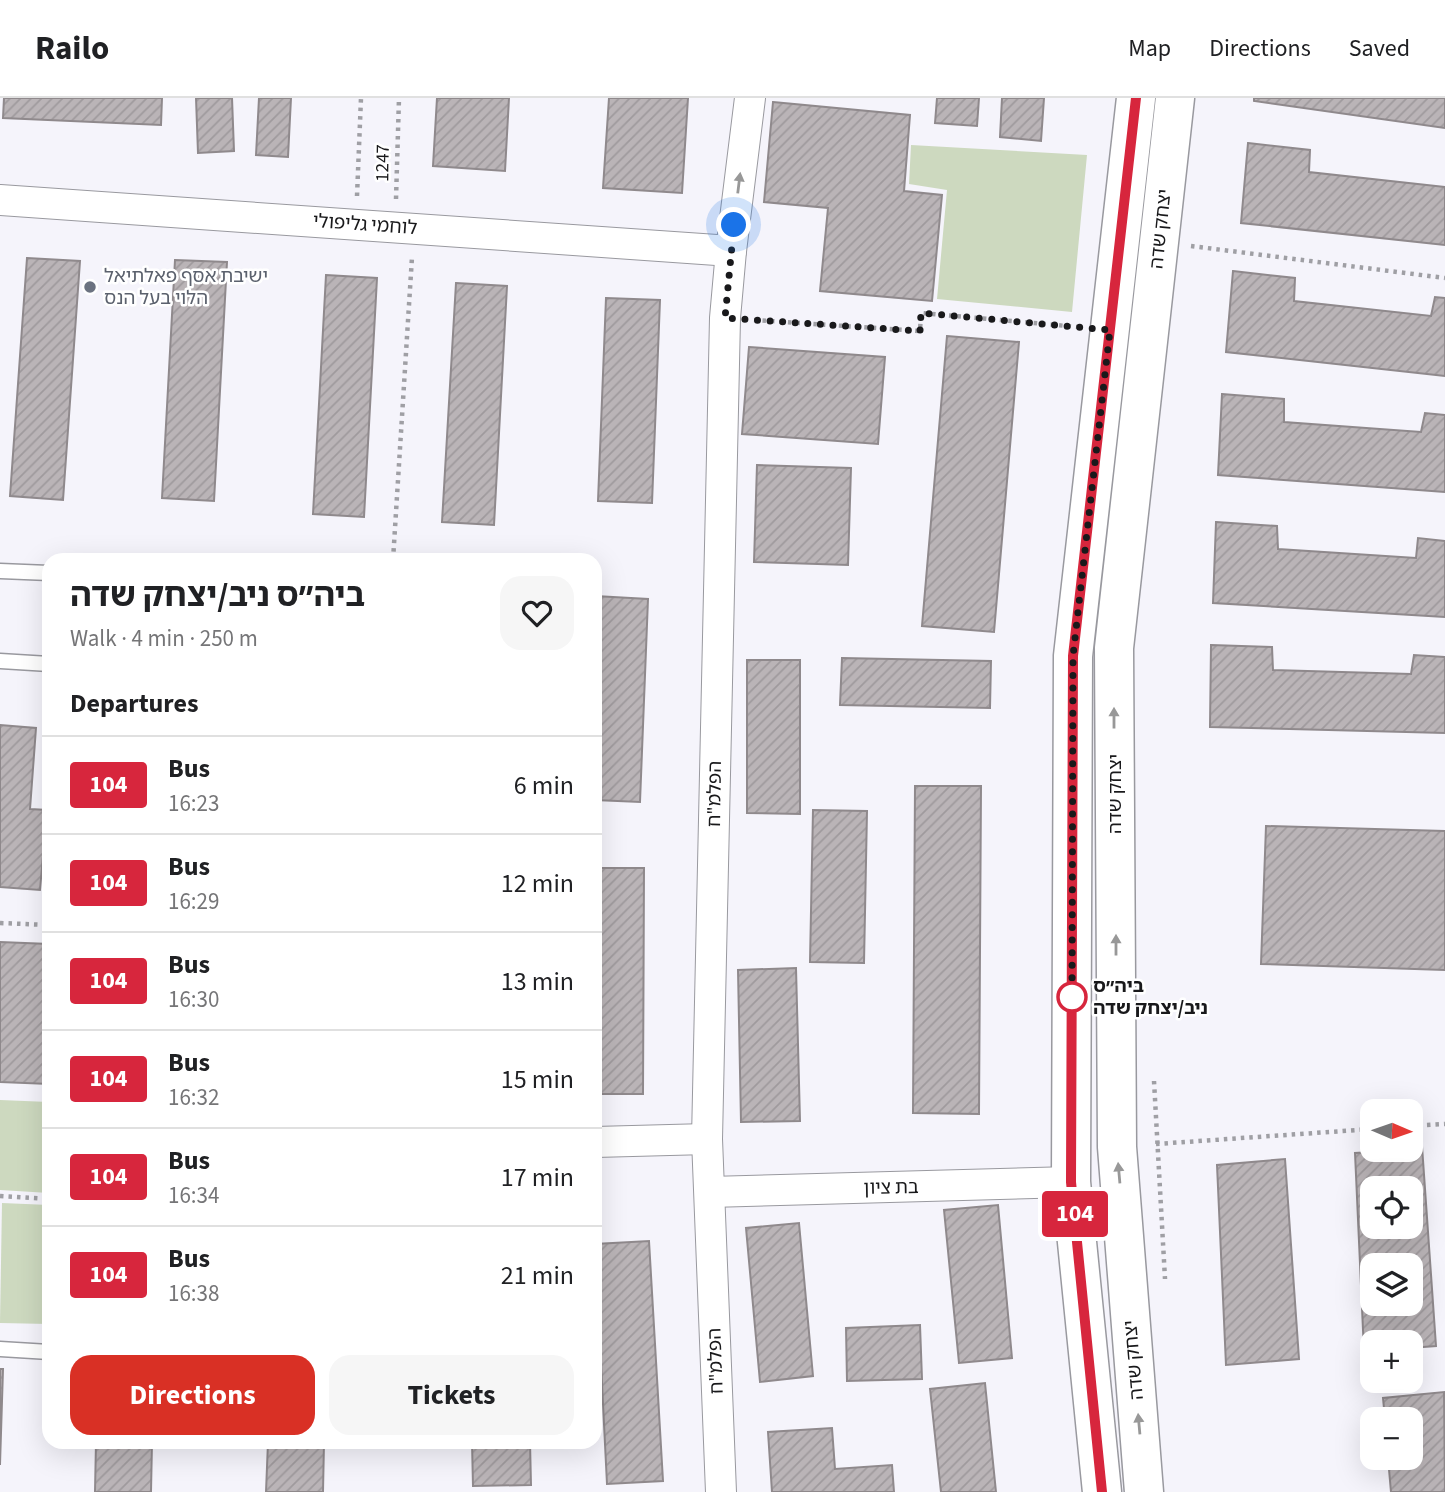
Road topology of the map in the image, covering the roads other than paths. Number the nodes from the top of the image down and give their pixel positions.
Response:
1 (750, 98) edge
2 (1136, 98) edge
3 (1175, 98) edge
4 (0, 200) edge
5 (731, 251) junction
6 (0, 571) edge
7 (42, 573) edge
8 (0, 661) edge
9 (42, 664) edge
10 (707, 1139) junction
11 (602, 1142) edge
12 (1071, 1182) junction
13 (710, 1192) junction
14 (0, 1349) edge
15 (42, 1352) edge
16 (721, 1492) edge
17 (1102, 1492) edge
18 (1144, 1492) edge

5 -> 1 street, הפלמ"ח
2 - 12 street, יצחק שדה
18 -> 3 street, יצחק שדה
4 - 5 street, לוחמי גליפולי
5 - 10 street, הפלמ"ח
6 - 7 lane
8 - 9 lane
10 - 11 street
10 - 13 street, הפלמ"ח
12 - 13 street, בת ציון
12 - 17 street, יצחק שדה
13 - 16 street, הפלמ"ח
14 - 15 lane

